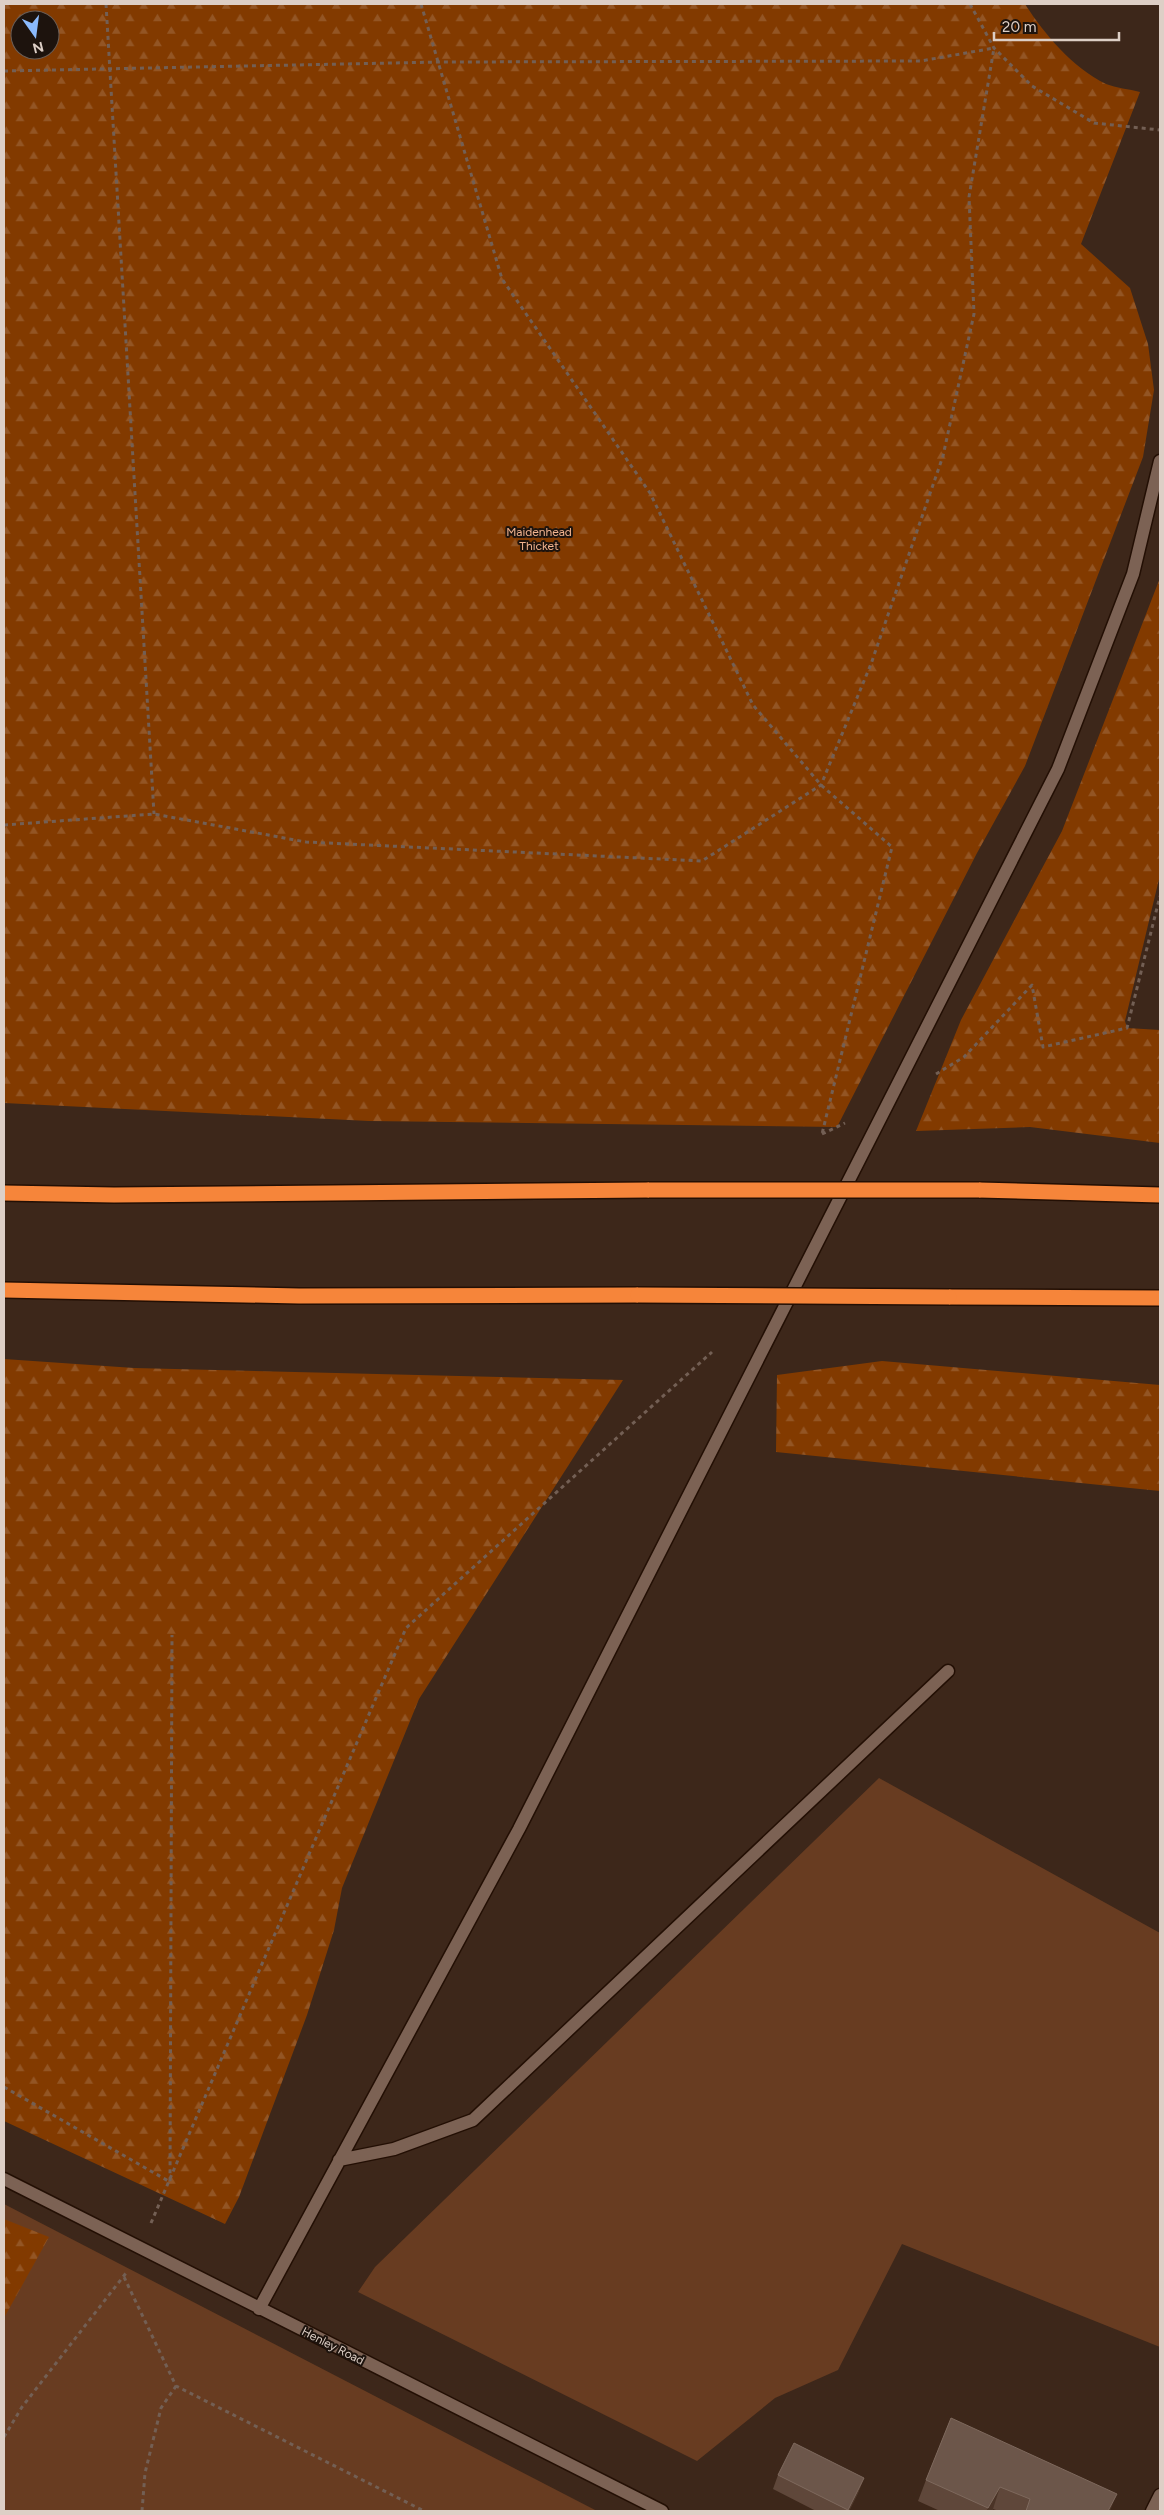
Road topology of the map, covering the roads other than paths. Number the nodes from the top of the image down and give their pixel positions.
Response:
1 (1160, 461) edge
2 (4, 1193) edge
3 (1160, 1194) edge
4 (4, 1290) edge
5 (1160, 1298) edge
6 (948, 1671) dead end
7 (339, 2160) junction
8 (4, 2179) edge
9 (259, 2309) junction
10 (1160, 2495) edge
11 (662, 2511) edge
12 (1152, 2511) edge

1 - 7 street
2 - 3 highway, bridge
4 - 5 highway, bridge
6 - 7 street
7 - 9 street
8 - 9 street, Henley Road
9 - 11 street, Henley Road
10 - 12 street

